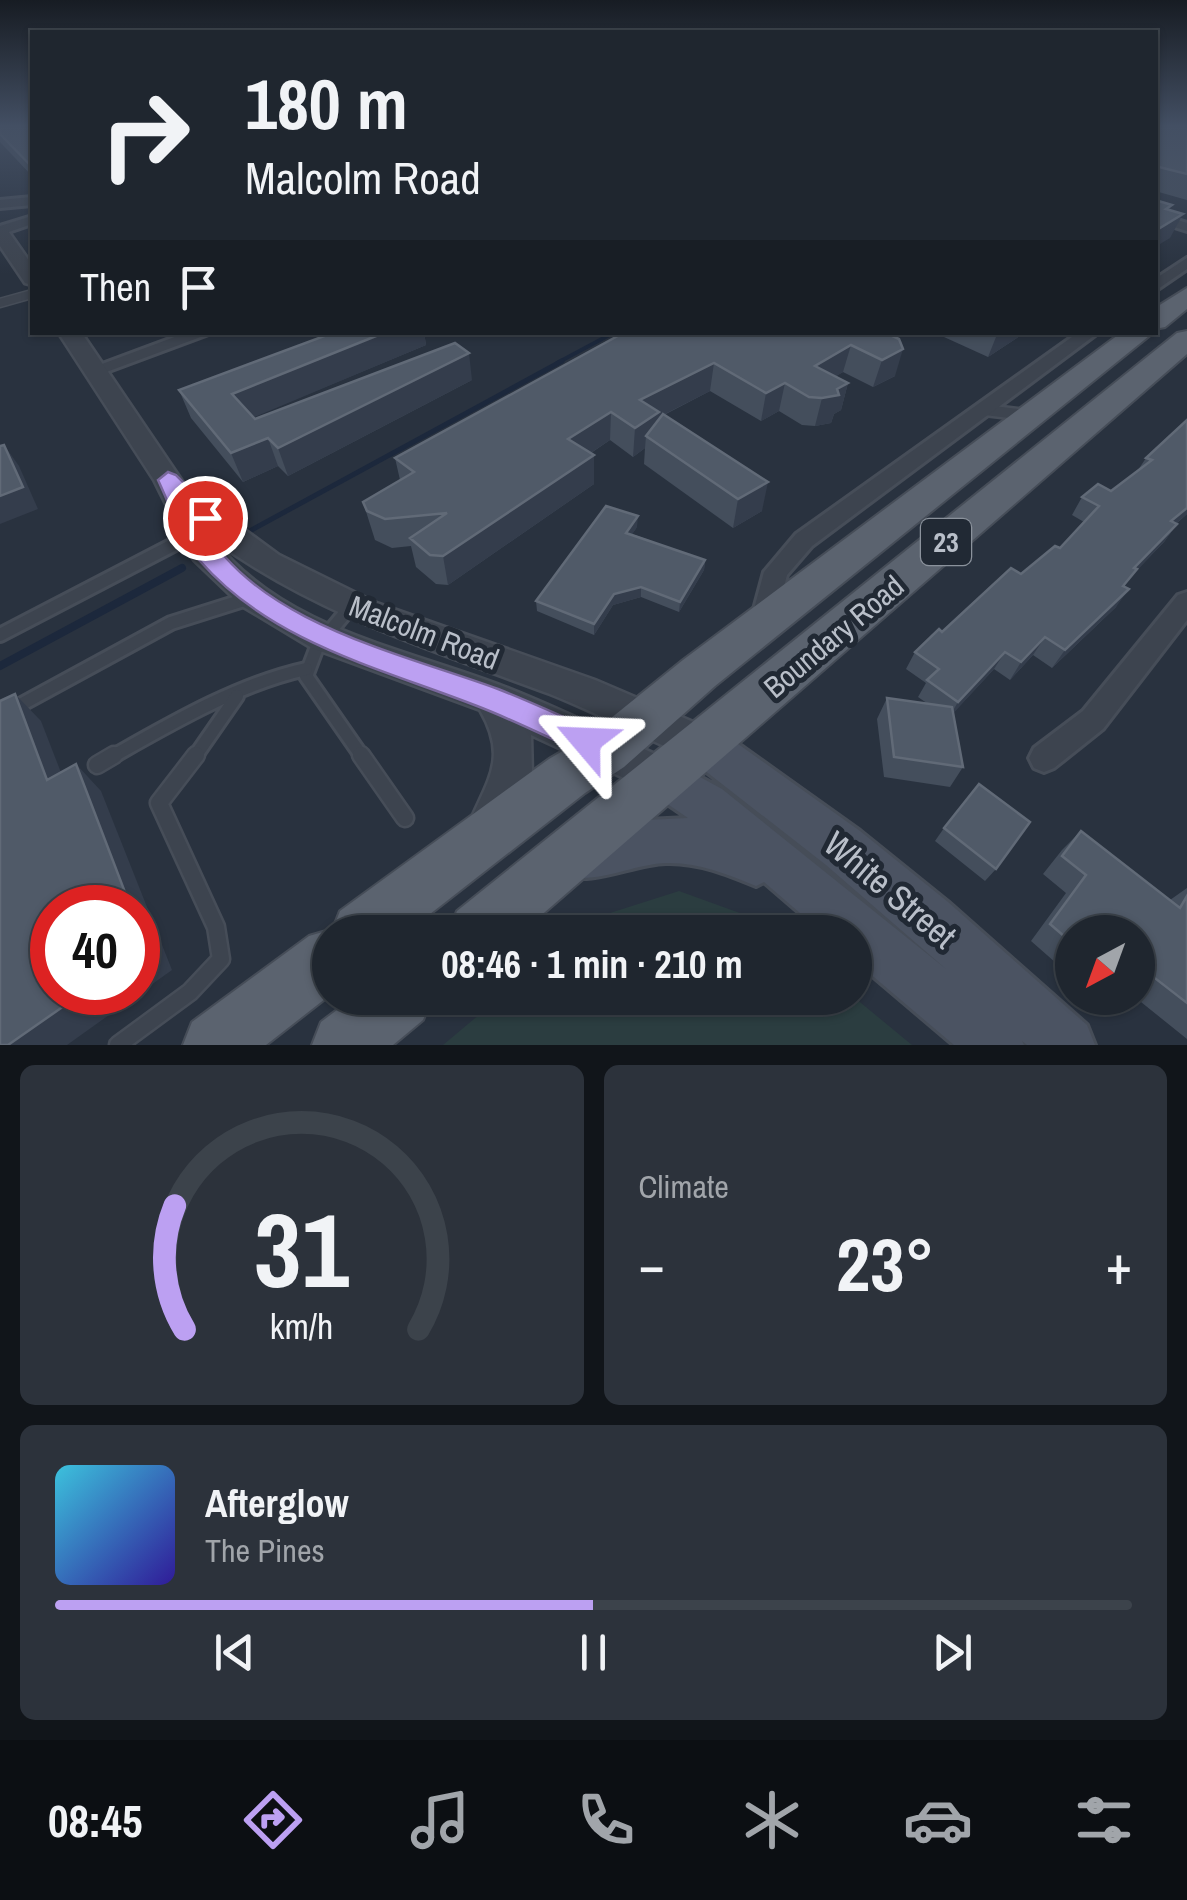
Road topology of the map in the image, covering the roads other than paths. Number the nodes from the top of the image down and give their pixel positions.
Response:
1 (30, 201) edge
2 (0, 204) edge
3 (1158, 219) edge
4 (30, 221) edge
5 (1187, 227) edge
6 (1, 234) edge
7 (1187, 262) edge
8 (30, 277) edge
9 (1158, 284) edge
10 (30, 295) edge
11 (1187, 296) edge
12 (0, 304) edge
13 (1158, 319) edge
14 (71, 335) edge
15 (197, 335) edge
16 (1088, 335) edge
17 (1136, 335) edge
18 (1187, 339) edge
19 (95, 370) junction
20 (985, 410) junction
21 (1034, 416) junction
22 (203, 529) junction
23 (254, 597) junction
24 (1187, 602) edge
25 (351, 606) junction
26 (763, 624) junction
27 (0, 635) edge
28 (324, 638) junction
29 (306, 669) junction
30 (237, 696) junction
31 (492, 699) junction
32 (0, 716) edge
33 (648, 719) junction
34 (608, 751) junction
35 (1044, 758) dead end
36 (685, 762) junction
37 (97, 765) dead end
38 (405, 818) dead end
39 (483, 839) junction
40 (566, 860) junction
41 (792, 879) junction
42 (383, 915) edge
43 (499, 915) edge
44 (312, 970) edge
45 (380, 1015) edge
46 (118, 1045) edge
47 (215, 1045) edge
48 (344, 1045) edge
49 (996, 1045) edge
50 (1067, 1045) edge

1 - 2 street
3 - 5 street
4 - 6 street
6 - 8 street
7 - 9 street
10 - 12 lane
11 - 13 main road
14 - 19 street, Malcolm Road
15 - 19 street
16 - 20 street, Boundary Road
17 - 21 main road, Boundary Road / 23
18 - 36 main road, Boundary Road / 23
19 - 22 street, Malcolm Road
20 - 21 lane
20 - 26 street, Boundary Road
21 - 26 main road, Boundary Road / 23
22 - 23 street, Malcolm Road
22 - 25 street, Malcolm Road
22 - 27 lane
23 - 28 street, Malcolm Road
23 - 32 lane
24 - 35 street
25 - 28 lane
25 - 33 street, Malcolm Road
26 - 33 main road, Boundary Road / 23
28 - 29 lane
28 - 31 street, Malcolm Road
29 - 30 lane
29 - 38 lane
30 - 37 lane
30 - 46 lane
31 - 34 street, Malcolm Road
31 - 39 street
33 - 34 main road, Boundary Road / 23
33 - 36 street, Malcolm Road
34 - 36 street, Malcolm Road
34 - 39 main road, Boundary Road / 23
36 - 40 main road, Boundary Road / 23
36 - 41 main road, White Street
36 - 50 main road, White Street
39 - 42 main road, Boundary Road / 23
40 - 41 main road
40 - 43 main road, Boundary Road / 23
41 - 49 main road, White Street
44 - 47 main road
45 - 48 main road

